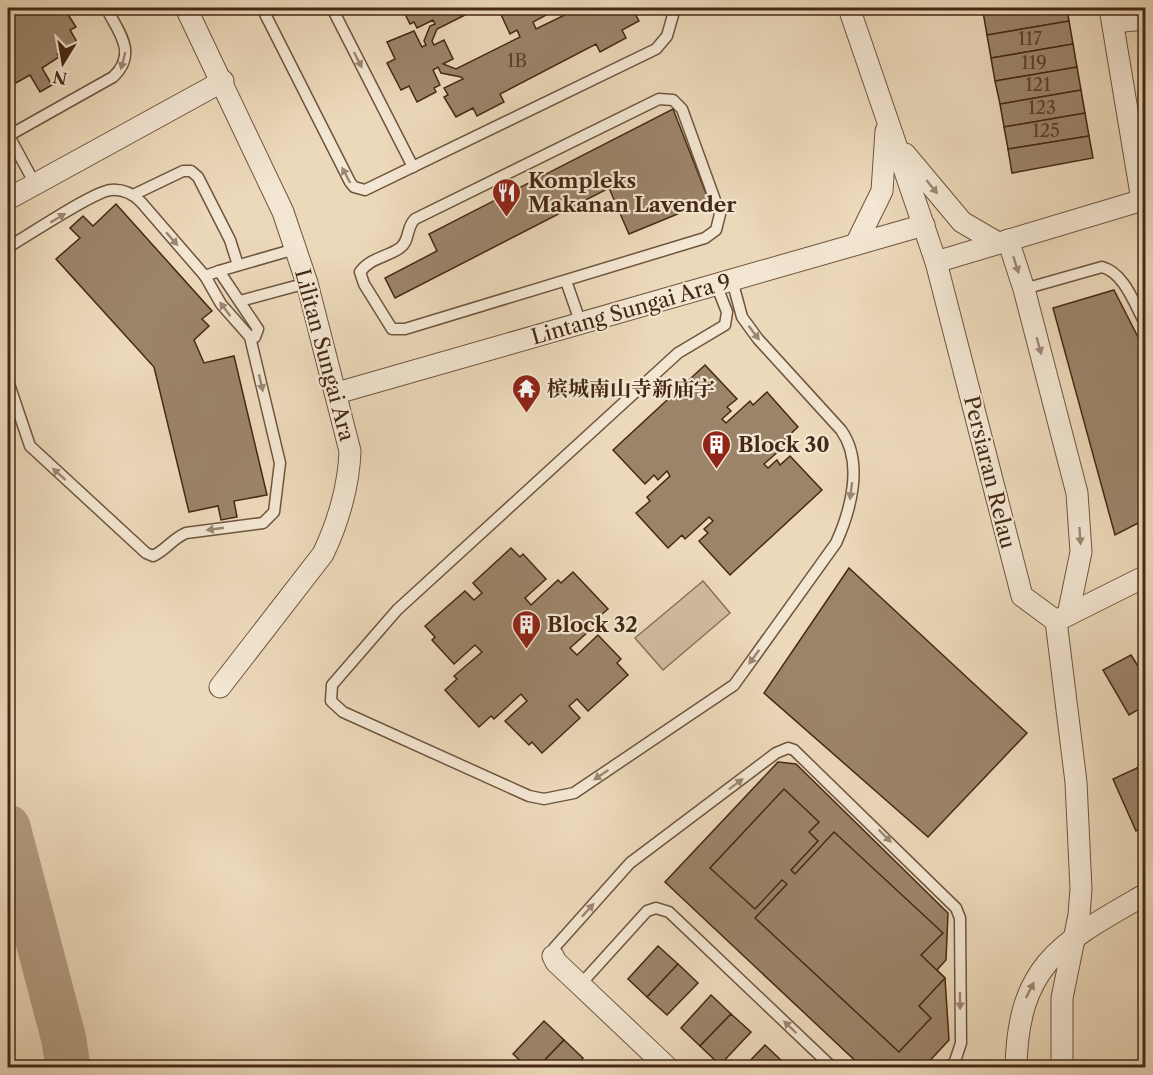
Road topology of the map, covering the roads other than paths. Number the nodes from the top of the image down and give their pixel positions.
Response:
1 (106, 8) edge
2 (186, 8) edge
3 (262, 8) edge
4 (332, 8) edge
5 (675, 8) edge
6 (849, 8) edge
7 (1111, 15) edge
8 (1146, 19) edge
9 (223, 81) junction
10 (886, 114) junction
11 (8, 136) edge
12 (895, 141) junction
13 (413, 167) junction
14 (35, 184) junction
15 (134, 195) junction
16 (8, 199) edge
17 (1144, 200) edge
18 (924, 225) junction
19 (1003, 242) junction
20 (856, 244) junction
21 (8, 247) edge
22 (295, 249) junction
23 (936, 262) junction
24 (238, 265) junction
25 (219, 271) junction
26 (205, 276) junction
27 (566, 281) junction
28 (724, 282) junction
29 (307, 283) junction
30 (1024, 290) junction
31 (240, 301) junction
32 (581, 324) junction
33 (1146, 325) edge
34 (250, 337) junction
35 (8, 381) edge
36 (337, 393) junction
37 (1146, 576) edge
38 (1062, 618) junction
39 (220, 687) dead end
40 (1146, 894) edge
41 (1074, 935) junction
42 (553, 956) joint
43 (580, 985) junction
44 (8, 1059) edge
45 (9, 1068) edge
46 (668, 1068) edge
47 (833, 1068) edge
48 (949, 1068) edge
49 (1016, 1068) edge
50 (1062, 1068) edge

1 -> 11 lane
2 - 9 street, Lilitan Sungai Ara
13 -> 3 lane
4 -> 13 lane
5 - 13 lane
6 - 10 street, Persiaran Relau
7 - 8 street
7 - 17 street
9 - 14 street
9 - 22 street, Lilitan Sungai Ara
10 - 12 street, Persiaran Relau
10 - 20 street
11 - 14 lane
12 - 18 street, Persiaran Relau
12 -> 19 street
14 - 16 street
21 -> 15 lane
15 - 24 lane
15 -> 26 lane
17 - 19 street
18 - 20 street, Lintang Sungai Ara 9
18 - 23 street, Persiaran Relau
19 - 23 street
19 -> 30 street
20 - 28 street, Lintang Sungai Ara 9
22 - 24 lane
22 - 29 street, Lilitan Sungai Ara
23 - 38 street, Persiaran Relau
24 - 25 lane
25 - 26 lane
25 - 31 lane
34 -> 26 lane
27 - 27 lane
27 - 32 lane
28 -> 28 lane
28 - 32 street, Lintang Sungai Ara 9
29 - 31 lane
29 - 36 street, Lilitan Sungai Ara
30 - 33 lane
30 -> 38 street
31 - 34 lane
32 - 36 street, Lintang Sungai Ara 9
34 -> 35 lane
36 - 39 street, Lilitan Sungai Ara
37 - 38 street
38 - 41 street
40 - 41 street
49 -> 41 street
41 - 50 street
42 - 43 street
42 -> 48 lane
43 - 46 street
47 -> 43 lane
44 - 45 lane

